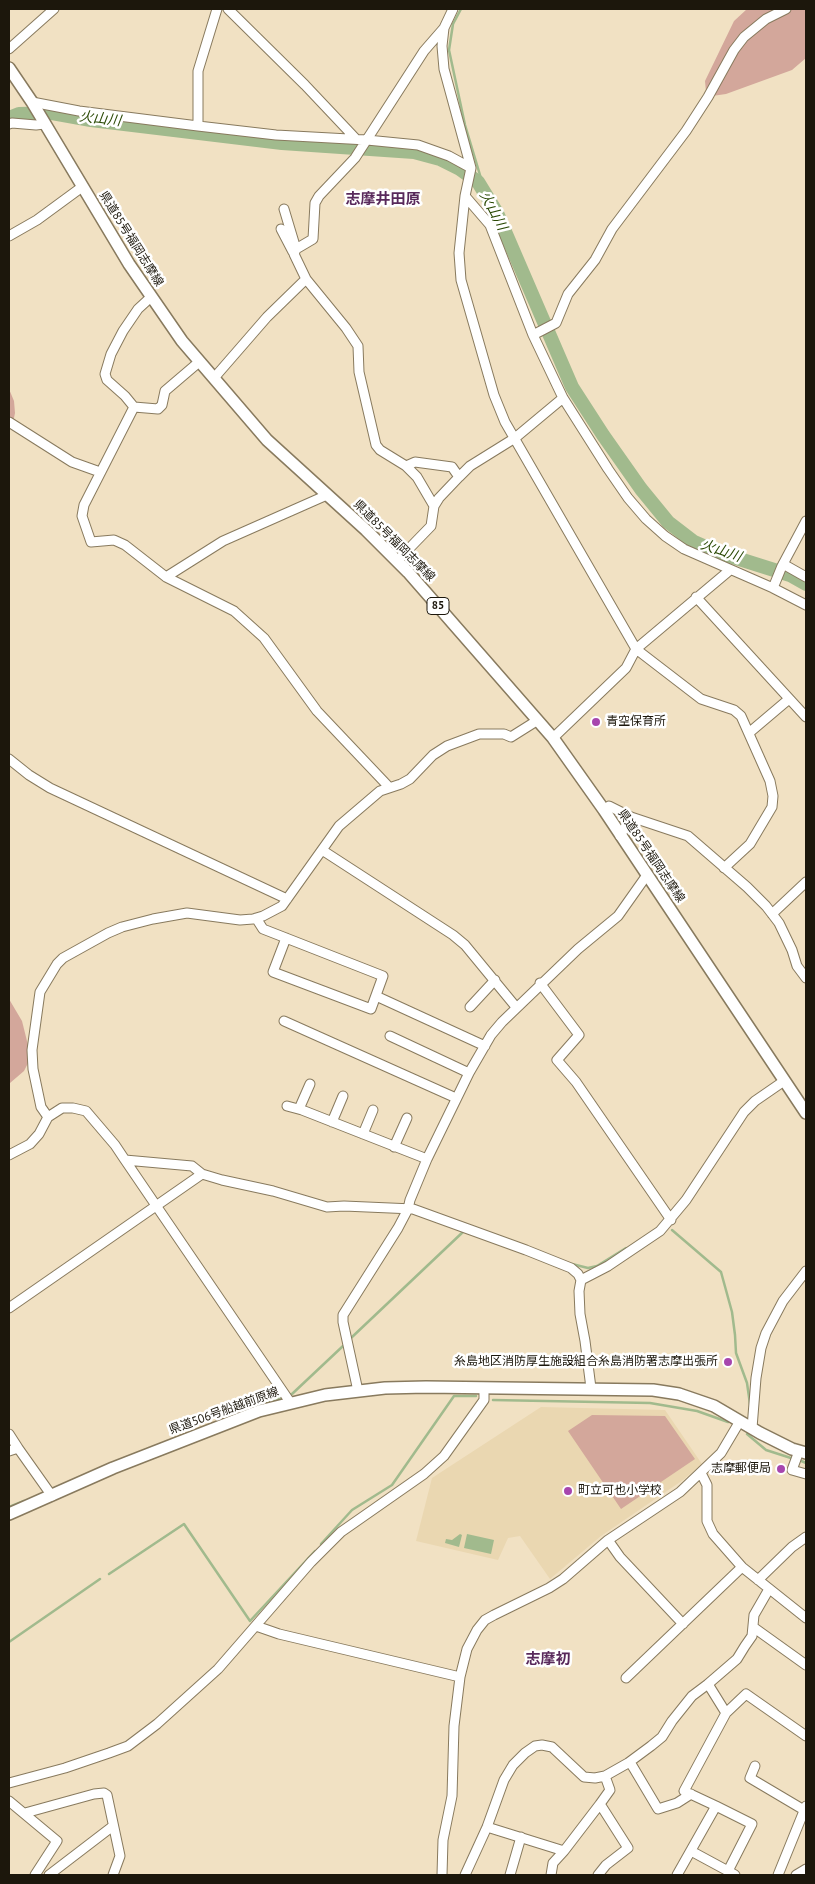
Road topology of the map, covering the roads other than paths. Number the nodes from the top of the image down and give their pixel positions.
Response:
1 (217, 9) edge
2 (228, 9) edge
3 (453, 9) edge
4 (782, 9) edge
5 (51, 10) edge
6 (444, 28) junction
7 (9, 49) edge
8 (9, 68) edge
9 (32, 102) junction
10 (9, 124) edge
11 (44, 124) junction
12 (198, 126) junction
13 (356, 139) junction
14 (367, 140) junction
15 (471, 168) junction
16 (82, 187) junction
17 (464, 196) junction
18 (284, 209) dead end
19 (281, 229) dead end
20 (9, 236) edge
21 (295, 252) junction
22 (306, 280) junction
23 (151, 297) junction
24 (536, 334) junction
25 (199, 362) junction
26 (214, 378) junction
27 (563, 398) junction
28 (134, 407) junction
29 (9, 422) edge
30 (515, 438) junction
31 (406, 466) junction
32 (100, 472) junction
33 (459, 477) junction
34 (327, 495) junction
35 (434, 506) junction
36 (806, 521) edge
37 (398, 561) junction
38 (783, 565) junction
39 (730, 570) junction
40 (166, 577) junction
41 (806, 577) edge
42 (773, 588) junction
43 (696, 597) junction
44 (806, 605) edge
45 (636, 649) junction
46 (789, 699) junction
47 (806, 717) edge
48 (538, 720) junction
49 (750, 732) junction
50 (553, 738) junction
51 (9, 759) edge
52 (389, 787) junction
53 (604, 810) junction
54 (631, 817) junction
55 (620, 836) junction
56 (322, 850) junction
57 (724, 868) junction
58 (647, 875) junction
59 (806, 882) edge
60 (287, 898) junction
61 (772, 914) junction
62 (256, 918) junction
63 (286, 938) junction
64 (806, 978) edge
65 (494, 980) junction
66 (540, 983) junction
67 (376, 996) junction
68 (470, 1007) dead end
69 (516, 1007) junction
70 (284, 1021) dead end
71 (390, 1036) dead end
72 (485, 1046) junction
73 (470, 1073) junction
74 (784, 1081) junction
75 (310, 1084) dead end
76 (343, 1096) dead end
77 (456, 1098) junction
78 (287, 1106) dead end
79 (300, 1109) junction
80 (374, 1110) dead end
81 (806, 1113) edge
82 (48, 1117) junction
83 (406, 1118) dead end
84 (332, 1122) junction
85 (363, 1134) junction
86 (394, 1147) junction
87 (9, 1155) edge
88 (427, 1159) junction
89 (125, 1160) junction
90 (202, 1174) junction
91 (156, 1206) junction
92 (408, 1209) junction
93 (671, 1220) junction
94 (806, 1271) edge
95 (581, 1280) junction
96 (9, 1308) edge
97 (484, 1388) junction
98 (591, 1388) junction
99 (358, 1391) junction
100 (287, 1398) junction
101 (740, 1420) junction
102 (752, 1428) junction
103 (9, 1434) edge
104 (13, 1449) edge
105 (803, 1452) edge
106 (701, 1473) junction
107 (806, 1474) edge
108 (52, 1496) junction
109 (9, 1514) edge
110 (806, 1537) edge
111 (608, 1540) junction
112 (742, 1567) junction
113 (758, 1580) junction
114 (769, 1589) junction
115 (806, 1618) edge
116 (683, 1624) junction
117 (256, 1626) junction
118 (753, 1627) junction
119 (806, 1665) edge
120 (460, 1677) junction
121 (626, 1678) dead end
122 (708, 1684) junction
123 (726, 1713) junction
124 (806, 1736) edge
125 (630, 1762) junction
126 (755, 1766) dead end
127 (605, 1776) junction
128 (9, 1783) edge
129 (691, 1794) junction
130 (10, 1804) edge
131 (600, 1804) junction
132 (716, 1806) junction
133 (805, 1807) edge
134 (25, 1813) junction
135 (113, 1826) junction
136 (487, 1826) junction
137 (521, 1837) junction
138 (564, 1851) junction
139 (691, 1851) junction
140 (806, 1869) edge
141 (732, 1873) edge
142 (35, 1875) edge
143 (49, 1875) edge
144 (113, 1875) edge
145 (442, 1875) edge
146 (465, 1875) edge
147 (510, 1875) edge
148 (550, 1875) edge
149 (598, 1875) edge
150 (677, 1875) edge
151 (778, 1875) edge
152 (796, 1875) edge

1 - 12 street
2 - 13 street
3 - 6 street
4 - 24 street
5 - 7 street
6 - 14 street
6 - 15 street
8 - 9 main road, 県道85号福岡志摩線 / 85
9 - 11 main road, 県道85号福岡志摩線 / 85
9 - 12 street
10 - 11 street
11 - 16 main road, 県道85号福岡志摩線 / 85
12 - 13 street
13 - 14 street
14 - 15 street
14 - 21 street
15 - 17 street
16 - 20 street
16 - 23 main road, 県道85号福岡志摩線 / 85
17 - 24 street
17 - 30 street
18 - 21 street
19 - 21 street
21 - 22 street
22 - 26 street
22 - 31 street
23 - 25 main road, 県道85号福岡志摩線 / 85
23 - 28 street
24 - 27 street
25 - 26 main road, 県道85号福岡志摩線 / 85
25 - 28 street
26 - 34 main road, 県道85号福岡志摩線 / 85
27 - 30 street
27 - 39 street
28 - 32 street
29 - 32 street
30 - 33 street
30 - 45 street
31 - 33 street
31 - 35 street
32 - 40 street
33 - 35 street
34 - 37 main road, 県道85号福岡志摩線 / 85
34 - 40 street
35 - 37 street
36 - 38 street
37 - 48 main road, 県道85号福岡志摩線 / 85
38 - 41 street
38 - 42 street
39 - 42 street
39 - 43 street
40 - 52 street
42 - 44 street
43 - 45 street
43 - 46 street
45 - 49 street
45 - 50 street
46 - 47 street
46 - 49 street
48 - 50 main road, 県道85号福岡志摩線 / 85
48 - 52 street
49 - 57 street
50 - 53 main road, 県道85号福岡志摩線 / 85
51 - 60 street
52 - 56 street
53 - 54 street
53 - 55 main road, 県道85号福岡志摩線 / 85
54 - 55 street
54 - 57 street
55 - 58 main road, 県道85号福岡志摩線 / 85
56 - 60 street
56 - 65 street
57 - 61 street
58 - 66 street
58 - 74 main road, 県道85号福岡志摩線 / 85
59 - 61 street
60 - 62 street
61 - 64 street
62 - 63 street
62 - 82 street
63 - 67 street
63 - 67 street
65 - 68 street
65 - 69 street
66 - 69 street
66 - 93 street
67 - 72 street
69 - 72 street
70 - 77 street
71 - 73 street
72 - 73 street
73 - 77 street
74 - 81 main road, 県道85号福岡志摩線 / 85
74 - 93 street
75 - 79 street
76 - 84 street
77 - 88 street
78 - 79 street
79 - 84 street
80 - 85 street
82 - 87 street
82 - 89 street
83 - 86 street
84 - 85 street
85 - 86 street
86 - 88 street
88 - 92 street
89 - 90 street
89 - 91 street
90 - 91 street
90 - 92 street
91 - 96 street
91 - 100 street
92 - 95 street
92 - 99 street
93 - 95 street
94 - 102 street
95 - 98 street
97 - 98 main road, 県道506号船越前原線
97 - 99 main road, 県道506号船越前原線
97 - 117 street
98 - 101 main road, 県道506号船越前原線
99 - 100 main road, 県道506号船越前原線
100 - 108 main road, 県道506号船越前原線
101 - 102 main road, 県道506号船越前原線
101 - 106 street
102 - 105 main road, 県道506号船越前原線
103 - 104 street
104 - 108 street
105 - 107 street
106 - 111 street
106 - 112 street
108 - 109 main road, 県道506号船越前原線
110 - 113 street
111 - 116 street
111 - 120 street
112 - 113 street
112 - 116 street
113 - 114 street
114 - 115 street
114 - 118 street
116 - 121 street
117 - 120 street
117 - 128 street
118 - 119 street
118 - 122 street
120 - 145 street
122 - 123 street
122 - 125 street
123 - 124 street
123 - 129 street
125 - 127 street
125 - 129 street
126 - 133 street
127 - 131 street
127 - 136 street
129 - 132 street
130 - 134 street
131 - 138 street
131 - 149 street
132 - 139 street
132 - 141 street
133 - 151 street
134 - 135 street
134 - 142 street
135 - 143 street
135 - 144 street
136 - 137 street
136 - 146 street
137 - 138 street
137 - 147 street
138 - 148 street
139 - 141 street
139 - 150 street
140 - 152 street

